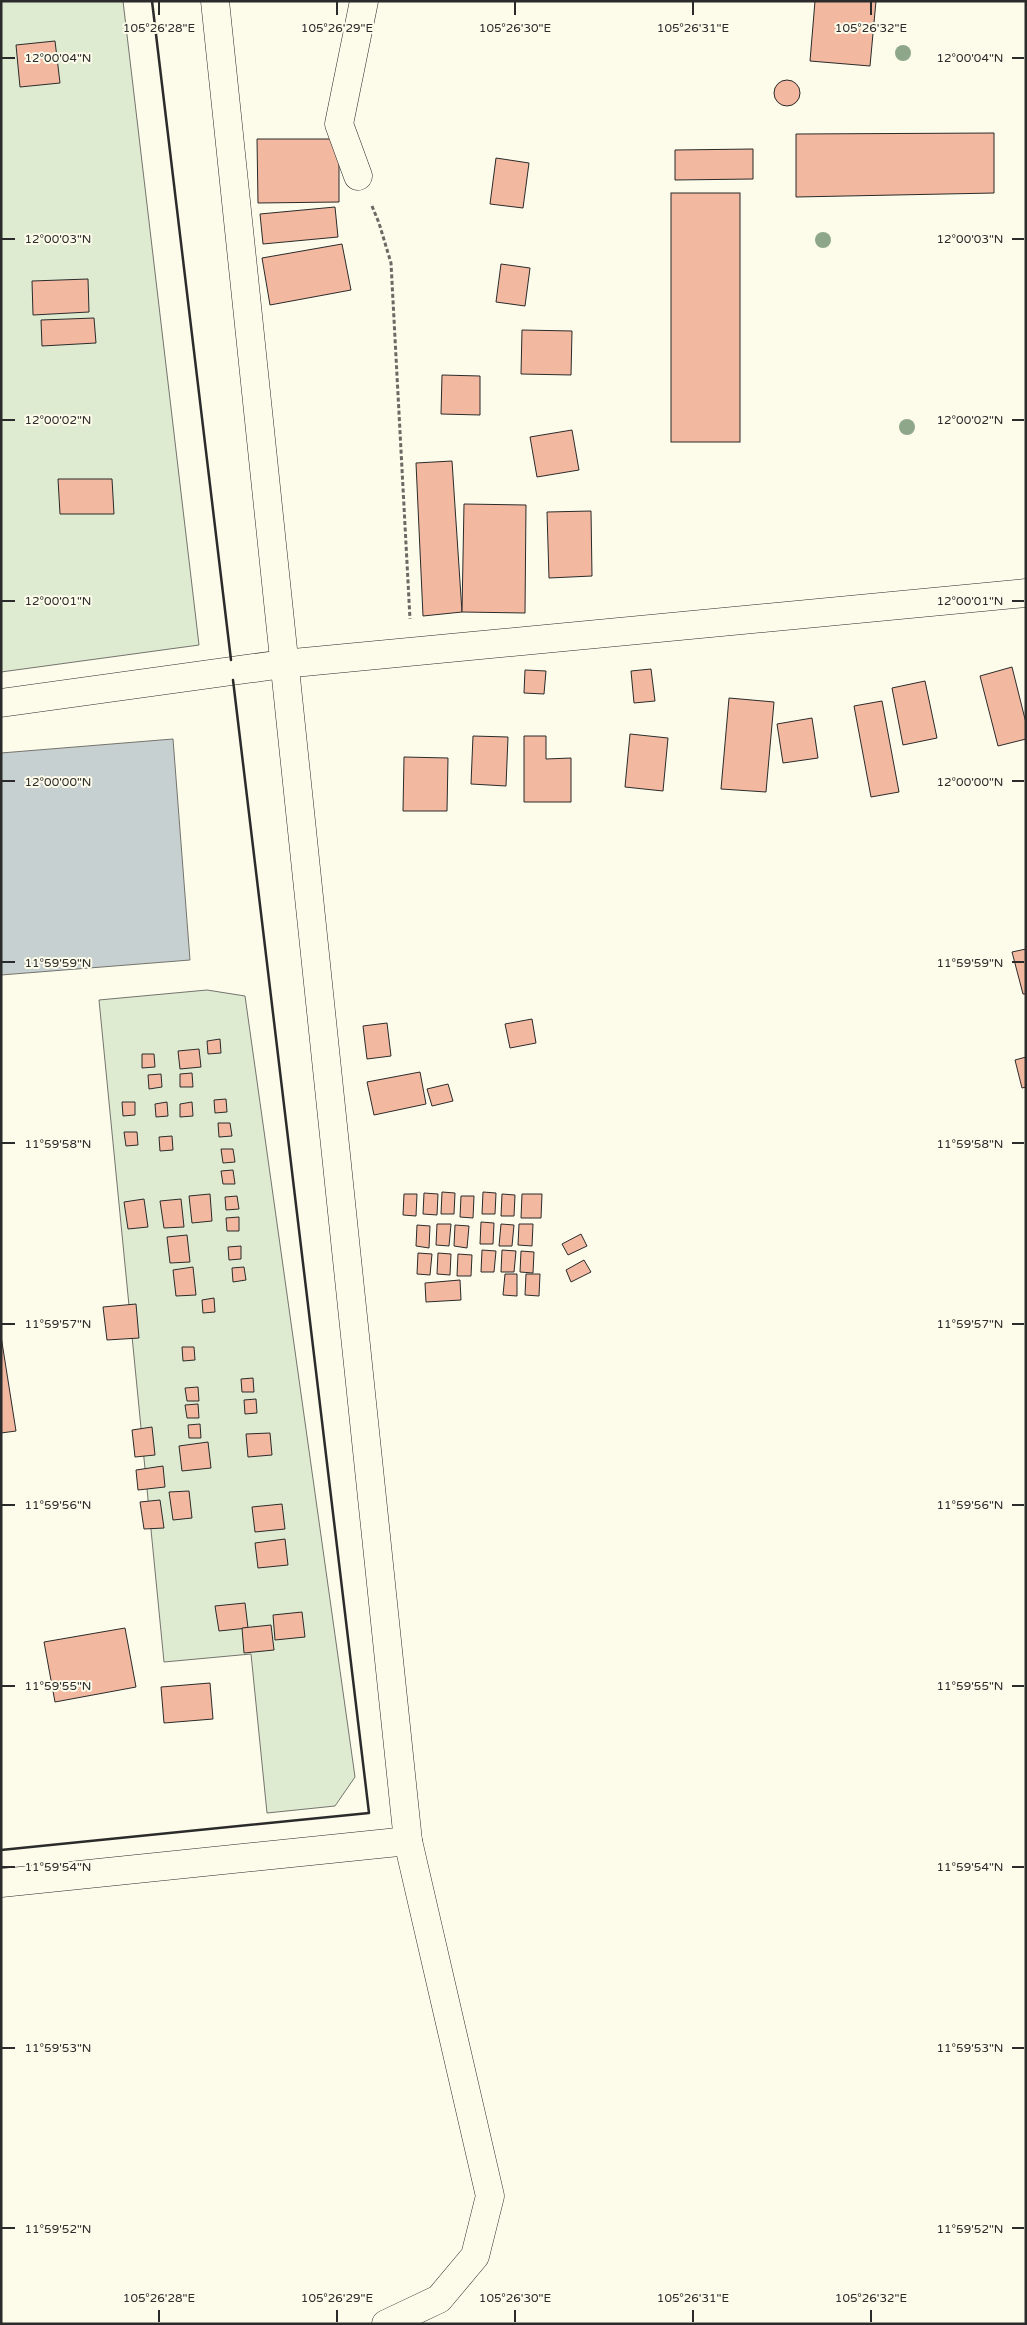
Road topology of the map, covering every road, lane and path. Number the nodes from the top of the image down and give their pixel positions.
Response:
1 (214, 1) edge
2 (364, 1) edge
3 (358, 176) joint
4 (1026, 593) edge
5 (412, 652) junction
6 (284, 664) junction
7 (1, 703) edge
8 (408, 1841) junction
9 (1, 1883) edge
10 (386, 2324) edge

1 - 6 street
2 - 3 street
3 - 5 path
4 - 5 street
5 - 6 street
6 - 7 street
6 - 8 street
8 - 9 street
8 - 10 street

